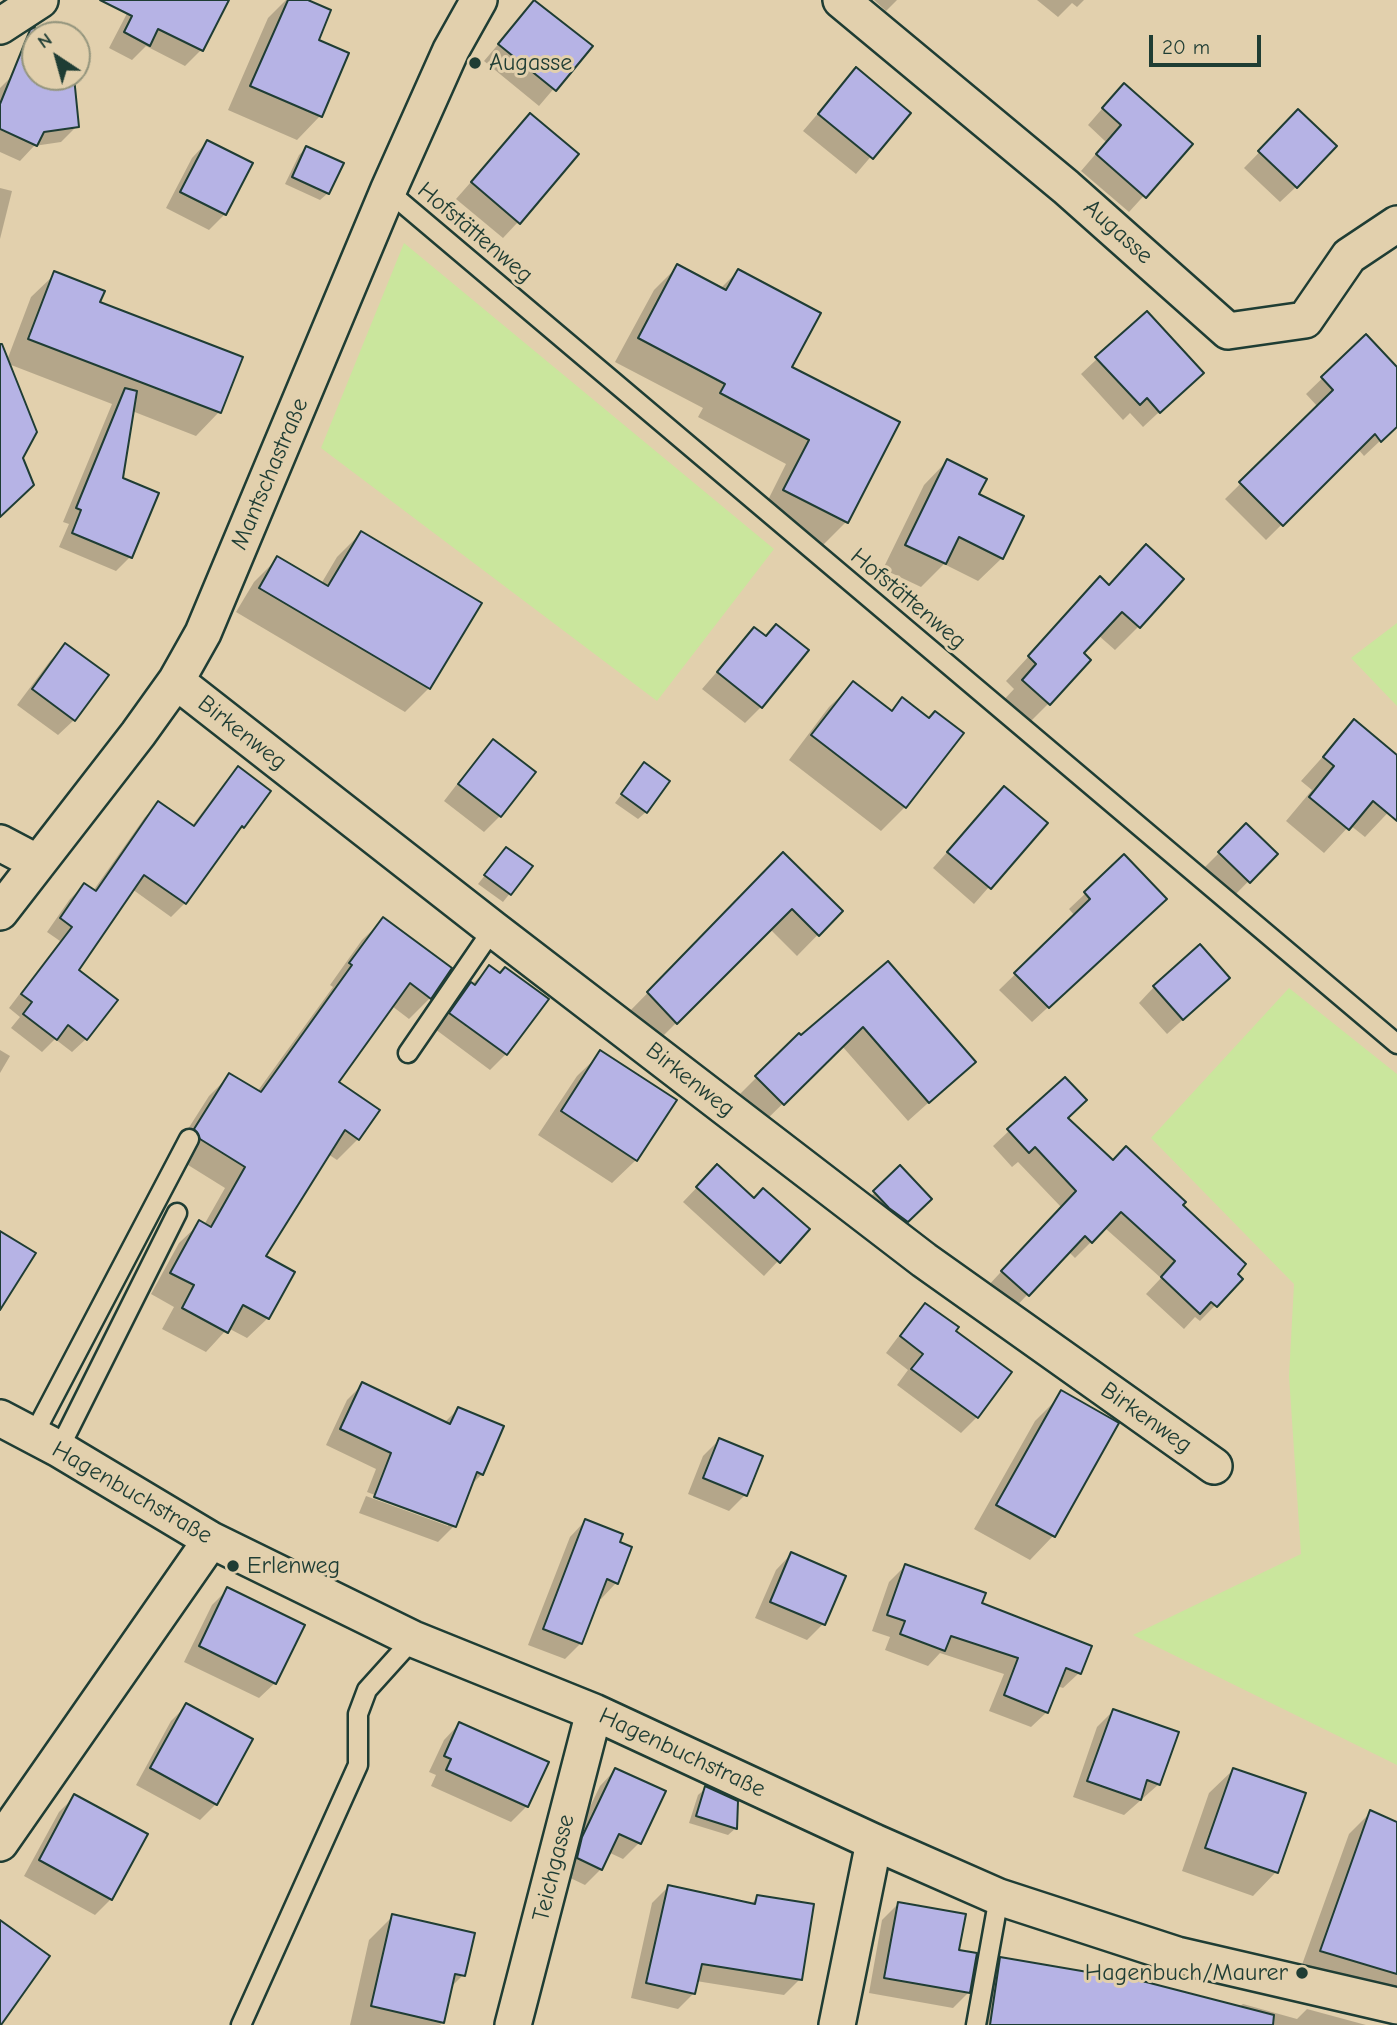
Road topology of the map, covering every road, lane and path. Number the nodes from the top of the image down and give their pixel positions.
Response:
1 (40, 0) edge
2 (479, 0) edge
3 (841, 0) edge
4 (0, 26) edge
5 (388, 191) junction
6 (1397, 224) edge
7 (176, 681) junction
8 (0, 843) edge
9 (38, 863) junction
10 (0, 912) edge
11 (493, 929) junction
12 (1397, 1044) edge
13 (408, 1053) dead end
14 (189, 1139) dead end
15 (177, 1213) dead end
16 (0, 1418) edge
17 (46, 1442) junction
18 (1214, 1466) dead end
19 (211, 1540) junction
20 (413, 1639) junction
21 (594, 1712) junction
22 (874, 1842) junction
23 (0, 1843) edge
24 (999, 1897) junction
25 (1397, 2006) edge
26 (241, 2025) edge
27 (513, 2025) edge
28 (837, 2025) edge
29 (976, 2025) edge

1 - 4 street
2 - 5 street, Mantschastraße
3 - 6 street, Augasse
5 - 7 street, Mantschastraße
5 - 12 lane, Hofstättenweg
7 - 9 street, Mantschastraße
7 - 11 street, Birkenweg
8 - 9 street
9 - 10 street, Mantschastraße
11 - 13 lane
11 - 18 street, Birkenweg
14 - 17 lane
15 - 17 lane
16 - 17 street, Hagenbuchstraße
17 - 19 street, Hagenbuchstraße
19 - 20 street, Hagenbuchstraße
19 - 23 street
20 - 21 street, Hagenbuchstraße
20 - 26 lane
21 - 22 street, Hagenbuchstraße
21 - 27 street, Teichgasse
22 - 24 street, Hagenbuchstraße
22 - 28 street
24 - 25 street, Hagenbuchstraße
24 - 29 lane

